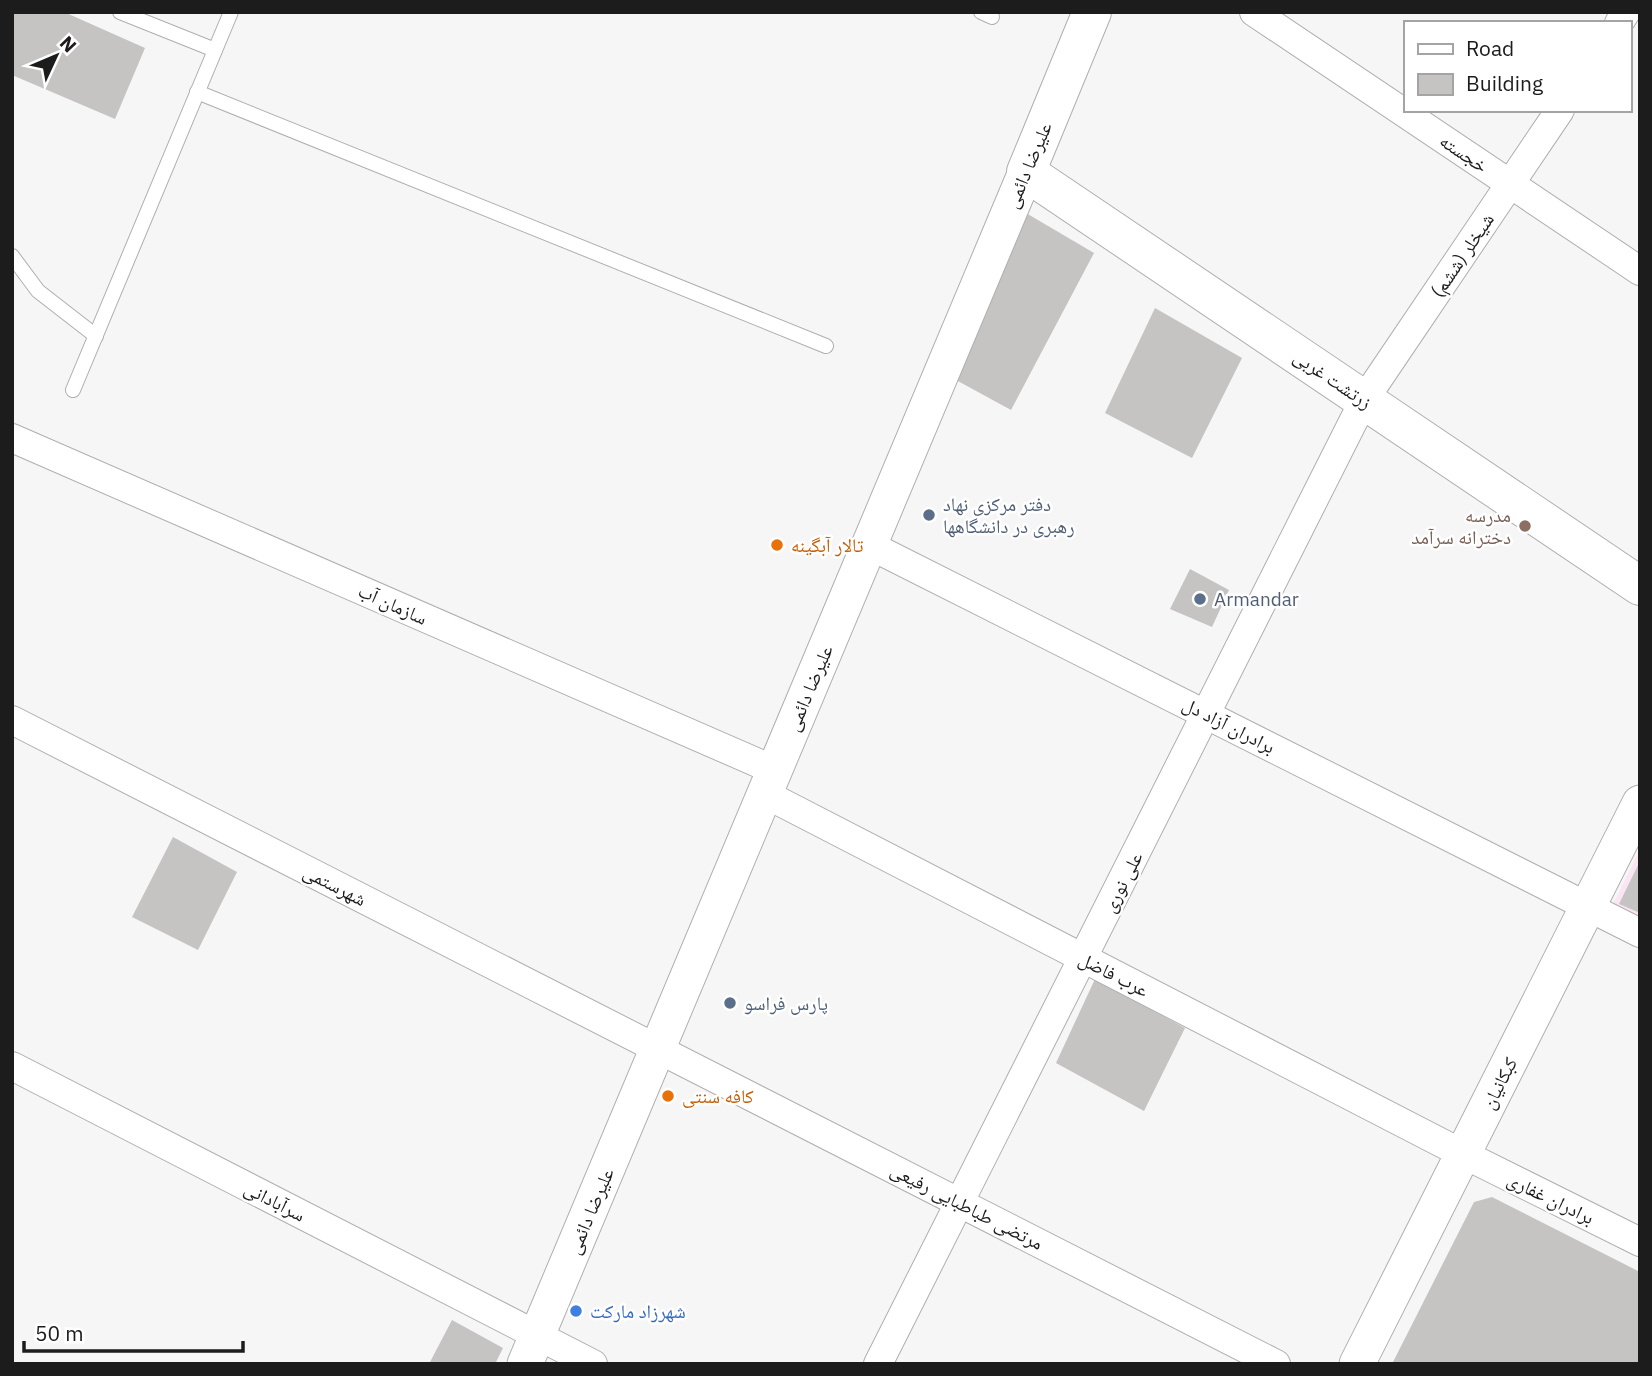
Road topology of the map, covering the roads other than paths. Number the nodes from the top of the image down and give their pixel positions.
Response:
1 (120, 12) edge
2 (231, 12) edge
3 (1092, 12) edge
4 (1254, 12) edge
5 (215, 50) junction
6 (197, 92) junction
7 (1559, 112) edge
8 (1026, 172) junction
9 (1510, 184) junction
10 (12, 256) edge
11 (1640, 271) edge
12 (96, 336) junction
13 (826, 346) dead end
14 (73, 390) dead end
15 (1364, 400) junction
16 (12, 438) edge
17 (869, 544) junction
18 (1640, 586) edge
19 (1206, 714) junction
20 (12, 720) edge
21 (769, 782) junction
22 (1640, 803) edge
23 (1588, 906) junction
24 (1640, 933) edge
25 (1083, 958) junction
26 (658, 1049) junction
27 (12, 1066) edge
28 (1463, 1154) junction
29 (960, 1203) junction
30 (1640, 1242) edge
31 (531, 1350) edge
32 (593, 1364) edge
33 (878, 1364) edge
34 (1276, 1364) edge
35 (1357, 1364) edge

1 - 5 lane
2 - 5 lane
3 - 8 main road, علیرضا دائمی
4 - 9 street, خجسته
5 - 6 lane
6 - 12 lane
6 - 13 lane
7 - 9 street, شیخلر (ششم)
8 - 15 main road, زرتشت غربی
8 - 17 street, علیرضا دائمی
9 - 11 street, خجسته
9 - 15 street, شیخلر (ششم)
10 - 12 lane
12 - 14 lane
15 - 18 main road, زرتشت غربی
15 - 19 street, علی نوری
16 - 21 street, سازمان آب
17 - 19 street, برادران آزاد دل
17 - 21 street, علیرضا دائمی
19 - 23 street, برادران آزاد دل
19 - 25 street, علی نوری
20 - 26 street, شهرستمی
21 - 25 street, عرب فاضل
21 - 26 street, علیرضا دائمی
22 - 23 street, کبکانیان
23 - 24 street, برادران آزاد دل
23 - 28 street, کبکانیان
25 - 28 street, عرب فاضل
25 - 29 street, علی نوری
26 - 29 street, مرتضی طباطبایی رفیعی
26 - 31 street, علیرضا دائمی
27 - 31 street, سرآبادانی
28 - 30 street, برادران غفاری
28 - 35 street, کبکانیان
29 - 33 street, علی نوری
29 - 34 street, مرتضی طباطبایی رفیعی
31 - 32 street, سرآبادانی

